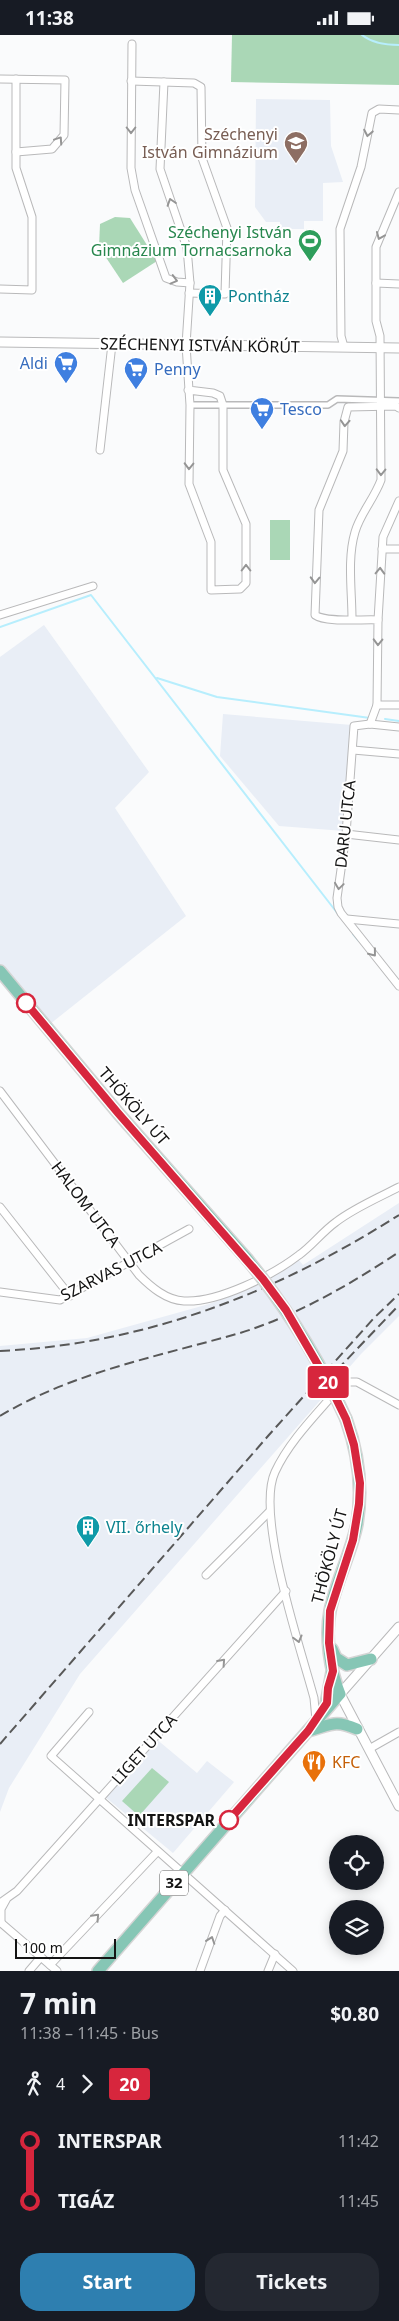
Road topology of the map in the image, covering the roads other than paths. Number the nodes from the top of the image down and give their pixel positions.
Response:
1 (132, 45) dead end
2 (0, 79) edge
3 (16, 79) junction
4 (131, 81) junction
5 (164, 82) junction
6 (399, 109) edge
7 (16, 152) junction
8 (399, 192) edge
9 (190, 283) junction
10 (376, 283) junction
11 (399, 284) edge
12 (0, 289) edge
13 (189, 293) junction
14 (0, 342) edge
15 (112, 344) junction
16 (186, 345) junction
17 (344, 347) junction
18 (379, 348) junction
19 (399, 348) edge
20 (188, 390) junction
21 (399, 401) edge
22 (380, 403) junction
23 (190, 405) junction
24 (223, 405) junction
25 (399, 408) edge
26 (100, 450) dead end
27 (399, 501) edge
28 (382, 549) junction
29 (399, 549) edge
30 (93, 586) dead end
31 (0, 615) edge
32 (352, 619) junction
33 (378, 620) junction
34 (377, 705) junction
35 (399, 705) edge
36 (370, 724) junction
37 (399, 727) edge
38 (353, 750) junction
39 (399, 754) edge
40 (346, 834) junction
41 (399, 840) edge
42 (347, 919) junction
43 (399, 924) edge
44 (0, 971) edge
45 (399, 986) edge
46 (0, 1091) edge
47 (399, 1187) edge
48 (0, 1207) edge
49 (190, 1229) dead end
50 (130, 1262) junction
51 (0, 1292) edge
52 (70, 1296) junction
53 (399, 1405) edge
54 (269, 1512) junction
55 (206, 1575) dead end
56 (286, 1591) junction
57 (399, 1627) edge
58 (329, 1643) junction
59 (371, 1659) junction
60 (333, 1671) junction
61 (340, 1693) junction
62 (324, 1710) junction
63 (89, 1712) dead end
64 (316, 1720) junction
65 (357, 1729) junction
66 (308, 1731) junction
67 (399, 1732) edge
68 (369, 1749) junction
69 (99, 1799) junction
70 (399, 1806) edge
71 (157, 1851) junction
72 (182, 1873) junction
73 (3, 1901) edge
74 (225, 1910) junction
75 (0, 1922) edge
76 (274, 1954) junction
77 (41, 1957) junction
78 (50, 1965) junction
79 (29, 1971) edge
80 (58, 1971) edge
81 (98, 1971) edge
82 (200, 1971) edge
83 (268, 1971) edge
84 (293, 1971) edge

1 - 4 street
2 - 3 street
3 - 7 street
7 -> 3 street
4 - 5 street
4 -> 9 street
9 -> 5 street
5 - 13 street
6 -> 17 street
7 - 12 street
8 -> 10 street
9 - 13 street
10 - 11 street
10 - 18 street
13 - 16 street
14 - 15 street, SZÉCHENYI ISTVÁN KÖRÚT
15 - 16 street, SZÉCHENYI ISTVÁN KÖRÚT
15 - 26 street
16 - 17 street, SZÉCHENYI ISTVÁN KÖRÚT
16 - 20 street
17 - 18 street, SZÉCHENYI ISTVÁN KÖRÚT
18 - 19 street, SZÉCHENYI ISTVÁN KÖRÚT
18 - 22 street
20 - 23 street
20 - 24 street
21 - 22 street
22 - 24 street
22 - 25 street
22 -> 32 street
22 -> 32 street
23 - 24 street
23 -> 24 street
27 - 28 street
28 - 29 street
33 -> 28 street
30 - 31 street
32 - 33 street
33 -> 34 street
34 - 35 street
34 - 36 street
36 - 37 street
36 - 38 street, DARU UTCA
38 - 39 street
38 - 40 street, DARU UTCA
40 - 41 street
40 -> 42 street, DARU UTCA
42 - 43 street
42 -> 45 street, DARU UTCA
44 - 58 main road, THÖKÖLY ÚT / 32, bridge
46 - 50 street, HALOM UTCA
47 - 50 street, HALOM UTCA
48 - 52 street
49 - 50 street, SZARVAS UTCA
50 - 52 street, SZARVAS UTCA
51 - 52 street, SZARVAS UTCA
53 - 54 street, THÖKÖLY ÚT
54 - 55 street
54 - 56 street, THÖKÖLY ÚT
56 -> 64 street, THÖKÖLY ÚT
69 -> 56 street, LIGET UTCA
57 - 59 street
58 - 59 main road
58 - 60 main road, THÖKÖLY ÚT / 32
59 - 61 street
60 - 61 main road, THÖKÖLY ÚT / 32
60 - 62 main road, 32
61 - 62 main road, 32
61 - 65 street, THÖKÖLY ÚT
62 - 64 main road, 32
63 - 69 street
64 - 66 main road, 32
65 - 66 main road
65 - 68 street, THÖKÖLY ÚT
66 - 72 main road, 32
67 - 68 street
68 - 70 street, THÖKÖLY ÚT
69 - 71 street
69 - 73 street, LIGET UTCA
71 - 72 street
78 -> 71 street
72 - 74 street
72 - 81 main road, 32
73 - 75 street
74 - 76 street
82 -> 74 street
75 - 77 street
76 - 83 street
76 - 84 street
77 - 78 street
77 - 79 street
78 - 80 street

